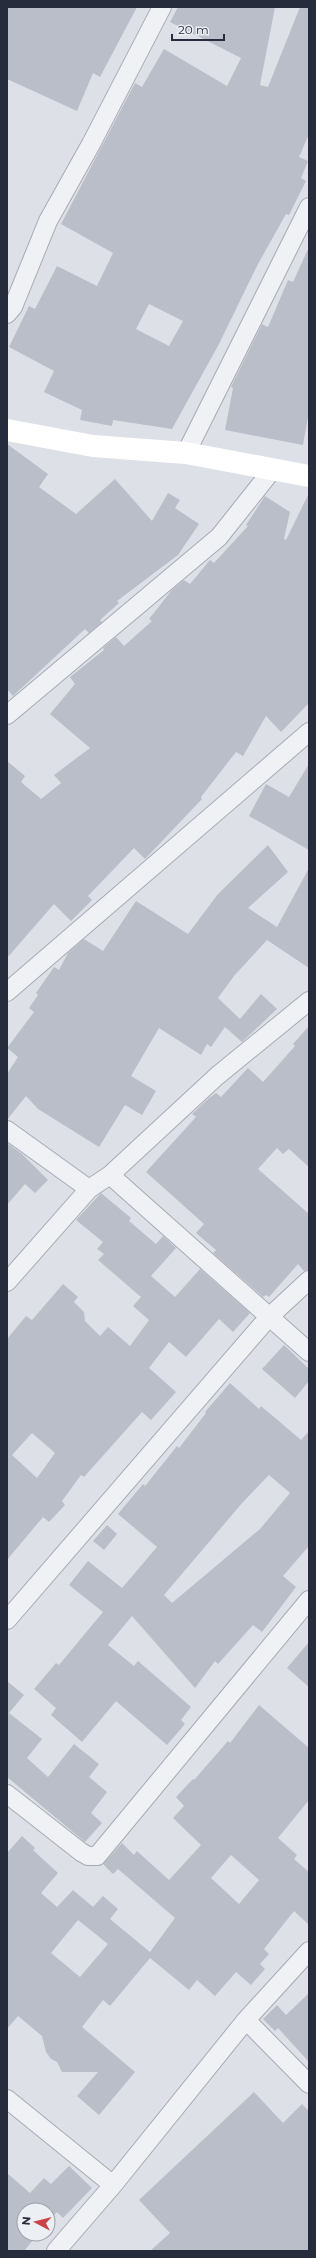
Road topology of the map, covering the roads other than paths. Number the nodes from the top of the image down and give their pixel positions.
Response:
1 (162, 7) edge
2 (309, 207) edge
3 (7, 314) edge
4 (7, 430) edge
5 (186, 453) junction
6 (273, 469) junction
7 (309, 476) edge
8 (7, 714) edge
9 (309, 732) edge
10 (7, 992) edge
11 (309, 1001) edge
12 (7, 1130) edge
13 (110, 1175) junction
14 (89, 1189) junction
15 (309, 1280) edge
16 (7, 1282) edge
17 (268, 1318) junction
18 (309, 1352) edge
19 (309, 1600) edge
20 (7, 1620) edge
21 (7, 1794) edge
22 (309, 1951) edge
23 (246, 2020) junction
24 (309, 2084) edge
25 (7, 2099) edge
26 (113, 2185) junction
27 (56, 2251) edge

1 - 3 street
2 - 5 street
4 - 5 street
5 - 6 street
6 - 7 street
6 - 8 street
9 - 10 street
11 - 13 street
12 - 14 street
13 - 14 street
13 - 17 street
14 - 16 street
15 - 17 street
17 - 18 street
17 - 20 street
19 - 21 street
22 - 23 street
23 - 24 street
23 - 26 street
25 - 26 street
26 - 27 street

